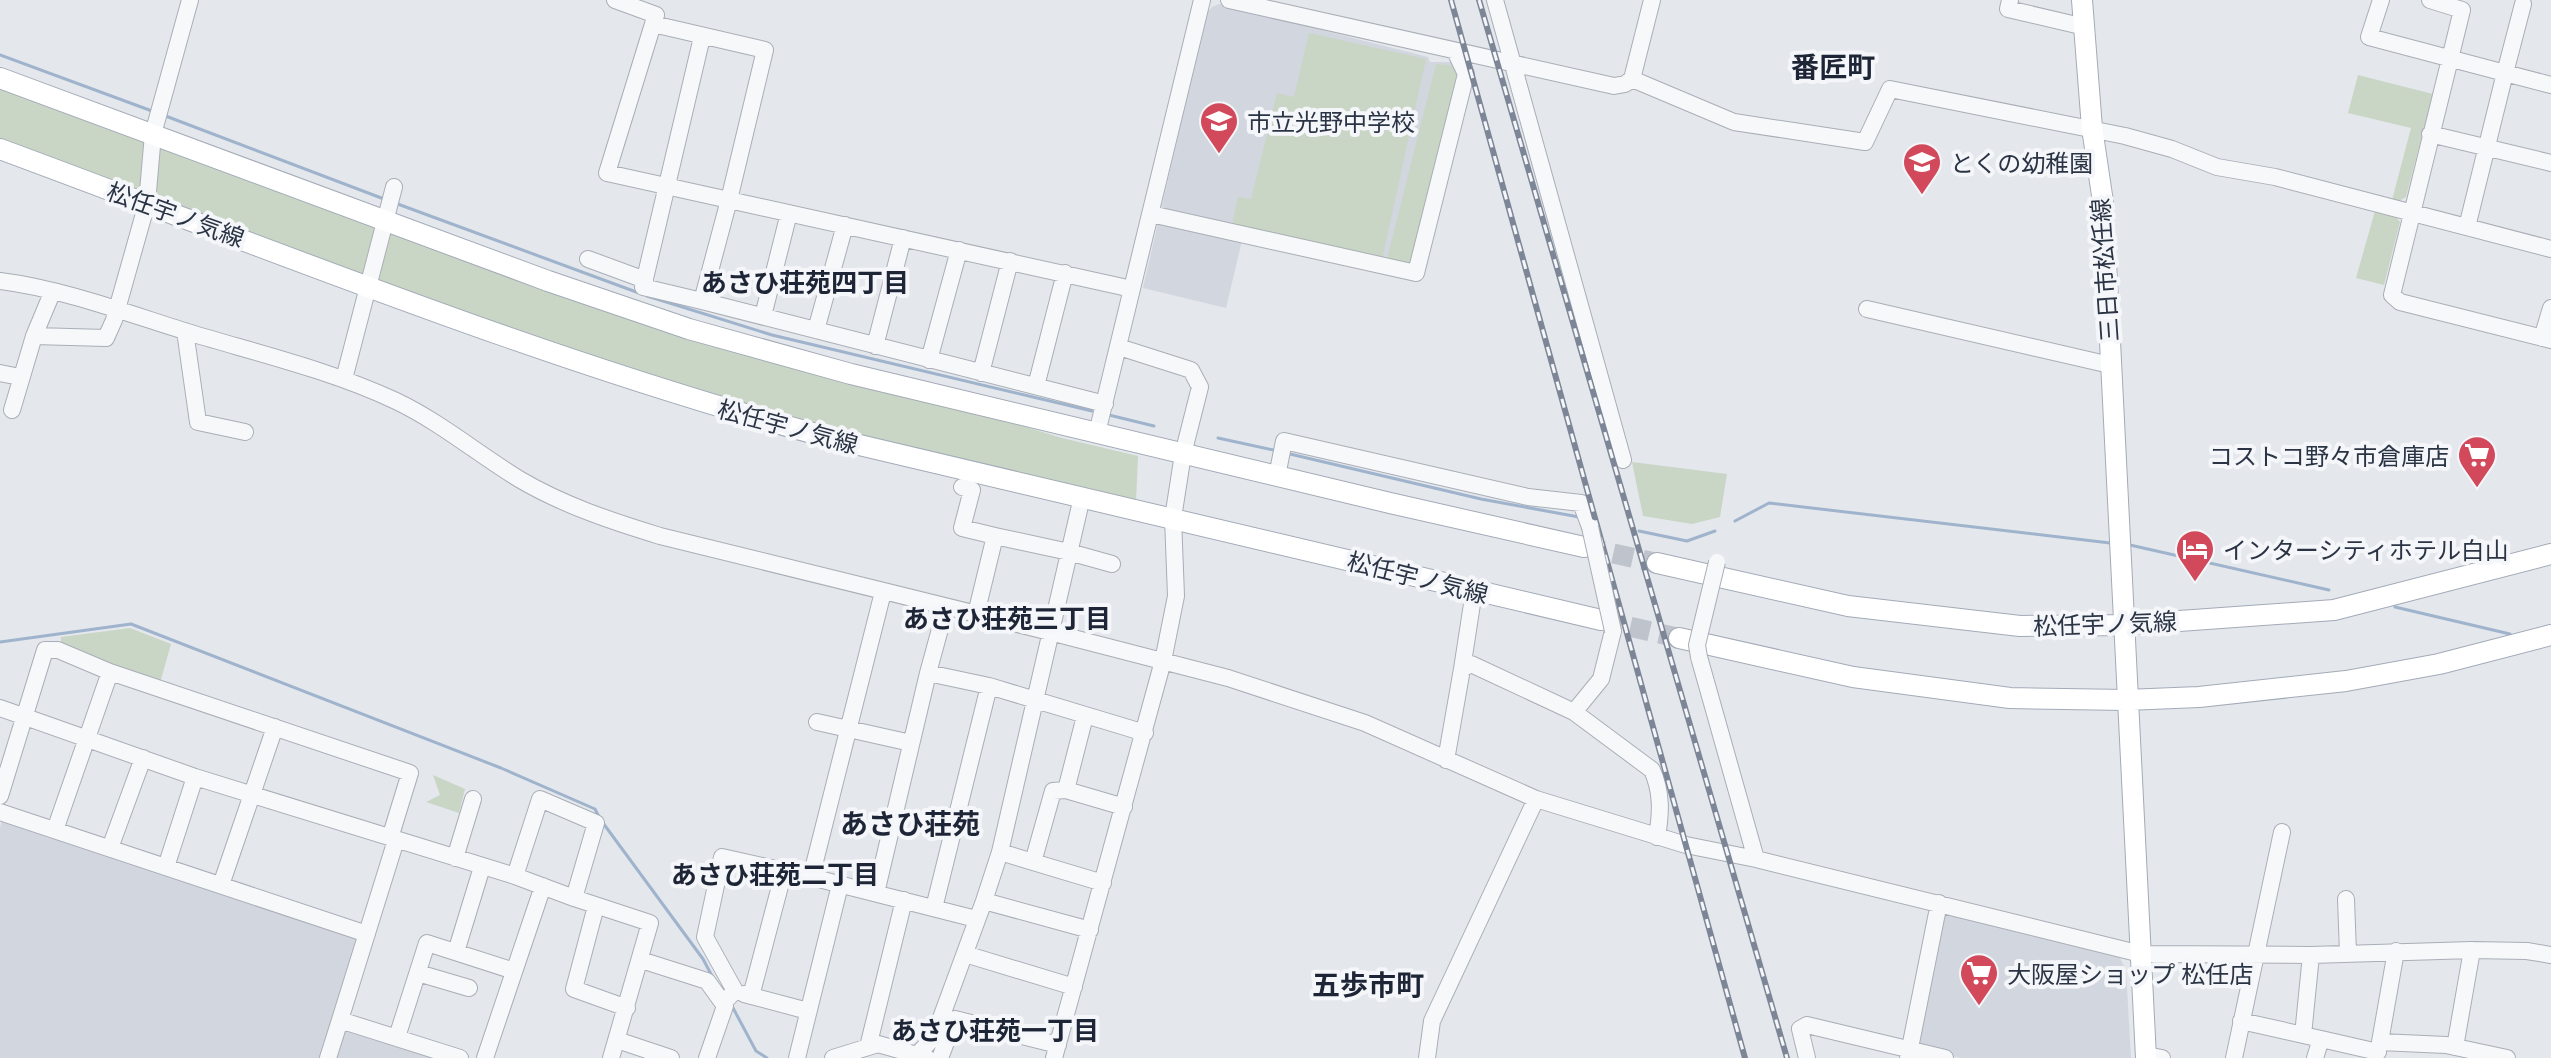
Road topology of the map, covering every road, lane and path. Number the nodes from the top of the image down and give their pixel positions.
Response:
1 (190, 0) edge
2 (615, 0) edge
3 (1202, 0) edge
4 (1229, 0) edge
5 (1495, 0) edge
6 (1652, 0) edge
7 (2010, 0) edge
8 (2082, 0) edge
9 (2381, 0) edge
10 (2430, 0) edge
11 (2523, 4) dead end
12 (653, 24) junction
13 (2085, 27) junction
14 (702, 37) junction
15 (1455, 51) junction
16 (2450, 59) junction
17 (1512, 63) junction
18 (2505, 73) junction
19 (0, 78) edge
20 (1632, 79) junction
21 (2551, 85) edge
22 (158, 121) junction
23 (2092, 128) junction
24 (2430, 134) junction
25 (2486, 148) junction
26 (0, 149) edge
27 (2551, 163) edge
28 (667, 187) junction
29 (729, 200) junction
30 (147, 203) junction
31 (391, 203) junction
32 (789, 213) junction
33 (2410, 213) junction
34 (1151, 214) junction
35 (845, 225) junction
36 (2467, 227) junction
37 (903, 238) junction
38 (2551, 249) edge
39 (959, 250) junction
40 (588, 259) dead end
41 (1010, 261) junction
42 (1065, 273) junction
43 (645, 280) junction
44 (0, 281) edge
45 (369, 285) junction
46 (1132, 289) junction
47 (52, 293) junction
48 (702, 301) junction
49 (2551, 308) edge
50 (1867, 309) dead end
51 (118, 311) junction
52 (763, 316) junction
53 (816, 330) junction
54 (185, 331) junction
55 (34, 336) junction
56 (2547, 339) edge
57 (875, 346) junction
58 (1119, 347) junction
59 (929, 360) junction
60 (2110, 365) junction
61 (0, 373) edge
62 (981, 373) junction
63 (20, 377) junction
64 (344, 379) junction
65 (1036, 386) junction
66 (1105, 404) junction
67 (12, 410) dead end
68 (245, 432) dead end
69 (1097, 433) junction
70 (1183, 454) junction
71 (1623, 460) dead end
72 (1277, 476) junction
73 (962, 487) dead end
74 (1082, 497) junction
75 (1173, 518) junction
76 (995, 536) junction
77 (1587, 537) junction
78 (1069, 552) junction
79 (2551, 554) edge
80 (1717, 562) dead end
81 (1657, 563) tunnel mouth
82 (1112, 564) dead end
83 (1474, 591) junction
84 (883, 592) junction
85 (946, 607) junction
86 (976, 614) junction
87 (2123, 625) junction
88 (1607, 626) junction
89 (1050, 632) junction
90 (2551, 635) edge
91 (1679, 638) tunnel mouth
92 (1163, 661) junction
93 (1462, 669) junction
94 (110, 672) junction
95 (928, 673) junction
96 (989, 686) junction
97 (2126, 700) junction
98 (1035, 701) junction
99 (0, 708) edge
100 (1574, 712) junction
101 (1085, 716) junction
102 (24, 717) junction
103 (817, 722) dead end
104 (275, 727) junction
105 (848, 729) junction
106 (1145, 733) junction
107 (88, 739) junction
108 (911, 743) junction
109 (143, 758) junction
110 (1446, 760) junction
111 (195, 777) junction
112 (1, 787) edge
113 (1066, 790) junction
114 (254, 794) junction
115 (473, 799) dead end
116 (1536, 799) junction
117 (1124, 807) junction
118 (0, 812) edge
119 (55, 830) junction
120 (2282, 832) dead end
121 (1657, 837) junction
122 (393, 839) junction
123 (110, 848) junction
124 (1000, 852) junction
125 (455, 858) junction
126 (1756, 859) junction
127 (1033, 862) junction
128 (166, 867) junction
129 (482, 867) junction
130 (784, 871) junction
131 (515, 876) junction
132 (811, 877) junction
133 (1103, 883) junction
134 (221, 885) junction
135 (840, 885) junction
136 (543, 886) junction
137 (876, 893) junction
138 (574, 898) junction
139 (2346, 899) dead end
140 (904, 900) junction
141 (984, 901) junction
142 (1939, 903) junction
143 (596, 906) junction
144 (934, 908) junction
145 (976, 919) junction
146 (1090, 930) junction
147 (367, 934) junction
148 (2472, 950) junction
149 (2396, 951) junction
150 (456, 952) junction
151 (2348, 953) junction
152 (965, 954) junction
153 (2141, 954) junction
154 (2255, 955) junction
155 (2311, 955) junction
156 (2551, 955) edge
157 (641, 960) junction
158 (514, 971) junction
159 (418, 973) junction
160 (1074, 987) junction
161 (469, 988) dead end
162 (733, 997) junction
163 (627, 1008) junction
164 (808, 1011) junction
165 (340, 1020) junction
166 (2241, 1021) junction
167 (2303, 1035) junction
168 (397, 1037) junction
169 (2321, 1039) junction
170 (617, 1040) junction
171 (868, 1047) junction
172 (2455, 1047) junction
173 (2378, 1051) edge
174 (1056, 1052) edge
175 (1909, 1054) edge
176 (922, 1057) edge
177 (2152, 1057) edge
178 (328, 1058) edge
179 (460, 1058) edge
180 (485, 1058) edge
181 (611, 1058) edge
182 (671, 1058) edge
183 (707, 1058) edge
184 (797, 1058) edge
185 (833, 1058) edge
186 (940, 1058) edge
187 (1427, 1058) edge
188 (1807, 1058) edge
189 (1945, 1058) edge
190 (2234, 1058) edge
191 (2315, 1058) edge
192 (2507, 1058) edge

1 - 22 street
2 - 12 street
3 - 34 street
4 - 15 street
5 - 17 street
6 - 20 street
7 - 13 street
8 - 13 main road, 三日市松任線
9 - 16 street
10 - 16 street
11 - 18 street
12 - 14 street
12 - 28 street
13 - 23 main road, 三日市松任線
14 - 28 street
14 - 29 street
15 - 17 street
15 - 34 street
16 - 18 street
16 - 24 street
17 - 20 street
17 - 71 street
18 - 21 street
18 - 25 street
19 - 22 main road
20 - 23 street
22 - 30 street
22 - 31 main road
23 - 33 street
23 - 60 main road, 三日市松任線
24 - 25 street
24 - 33 street
25 - 27 street
25 - 36 street
26 - 30 main road, 松任宇ノ気線
28 - 29 street
28 - 43 street
29 - 32 street
29 - 48 street
30 - 45 main road, 松任宇ノ気線
30 - 51 street
31 - 45 street
31 - 69 main road
32 - 35 street
32 - 52 street
33 - 36 street
33 - 56 street
34 - 46 street
35 - 37 street
35 - 53 street
36 - 38 street
37 - 39 street
37 - 57 street
39 - 41 street
39 - 59 street
40 - 43 street
41 - 42 street
41 - 62 street
42 - 46 street
42 - 65 street
43 - 48 street
44 - 47 street
45 - 64 street
45 - 74 main road, 松任宇ノ気線
46 - 58 street
47 - 51 street
47 - 55 street
48 - 52 street
49 - 56 street
50 - 60 street
51 - 54 street
51 - 55 street
52 - 53 street
53 - 57 street
54 - 64 street
54 - 68 street
55 - 63 street
57 - 59 street
58 - 66 street
58 - 70 street
59 - 62 street
60 - 87 main road, 三日市松任線
61 - 63 street
62 - 65 street
63 - 67 street
64 - 84 street
65 - 66 street
66 - 69 street
69 - 70 main road
70 - 72 main road
70 - 75 street
72 - 77 main road
72 - 77 street
73 - 76 street
74 - 75 main road, 松任宇ノ気線
74 - 78 street
75 - 83 main road, 松任宇ノ気線
75 - 92 street
76 - 78 street
76 - 86 street
77 - 88 street, bridge
78 - 82 street
78 - 89 street
79 - 87 main road, 松任宇ノ気線
80 - 126 street, bridge
81 - 87 main road, 松任宇ノ気線
83 - 88 main road, 松任宇ノ気線
83 - 93 street
84 - 85 street
84 - 105 street
85 - 86 street
85 - 95 street
86 - 89 street
87 - 97 main road, 三日市松任線
88 - 100 street
89 - 92 street
89 - 98 street
90 - 97 main road
91 - 97 main road
92 - 106 street
92 - 110 street
93 - 100 street
93 - 110 street
94 - 102 street
94 - 104 street
94 - 107 street
95 - 96 street
95 - 108 street
96 - 98 street
96 - 144 street
97 - 153 main road, 三日市松任線
98 - 101 street
98 - 124 street
99 - 102 street
100 - 121 street
101 - 106 street
101 - 113 street
102 - 107 street
102 - 112 street
103 - 105 street
104 - 114 street
104 - 122 street
105 - 108 street
105 - 132 street
106 - 117 street
107 - 109 street
107 - 119 street
108 - 137 street
109 - 111 street
109 - 123 street
110 - 116 street
111 - 114 street
111 - 128 street
113 - 117 street
113 - 127 street
114 - 122 street
114 - 134 street
115 - 125 street
116 - 121 street
116 - 187 street
117 - 133 street
118 - 119 street
119 - 123 street
120 - 154 street
121 - 126 street
122 - 125 street
122 - 147 street
123 - 128 street
124 - 127 street
124 - 141 street
125 - 129 street
126 - 142 street
127 - 133 street
128 - 134 street
129 - 131 street
129 - 150 street
130 - 132 street
130 - 162 street
130 - 162 street
131 - 136 street
131 - 138 street
132 - 135 street
133 - 146 street
134 - 147 street
135 - 137 street
135 - 164 street
136 - 138 street
136 - 158 street
137 - 140 street
138 - 143 street
139 - 151 street
140 - 144 street
140 - 171 street
141 - 145 street
141 - 146 street
142 - 153 street
142 - 175 street
143 - 157 street
143 - 163 street
144 - 145 street
145 - 152 street
146 - 160 street
147 - 165 street
148 - 149 street
148 - 156 street
148 - 172 street
149 - 151 street
149 - 173 street
150 - 158 street
150 - 159 street
151 - 155 street
152 - 160 street
152 - 176 street
153 - 154 street
153 - 177 main road, 三日市松任線
154 - 155 street
154 - 166 street
155 - 167 street
157 - 162 street
157 - 163 street
158 - 180 street
159 - 161 street
159 - 168 street
160 - 174 street
162 - 164 street
162 - 183 street
163 - 170 street
164 - 184 street
165 - 168 street
165 - 178 street
166 - 167 street
166 - 190 street
167 - 169 street
168 - 179 street
169 - 173 street
169 - 191 street
170 - 181 street
170 - 182 street
171 - 176 street
171 - 185 street
172 - 173 street
172 - 192 street
174 - 186 street
175 - 188 street
175 - 189 street

